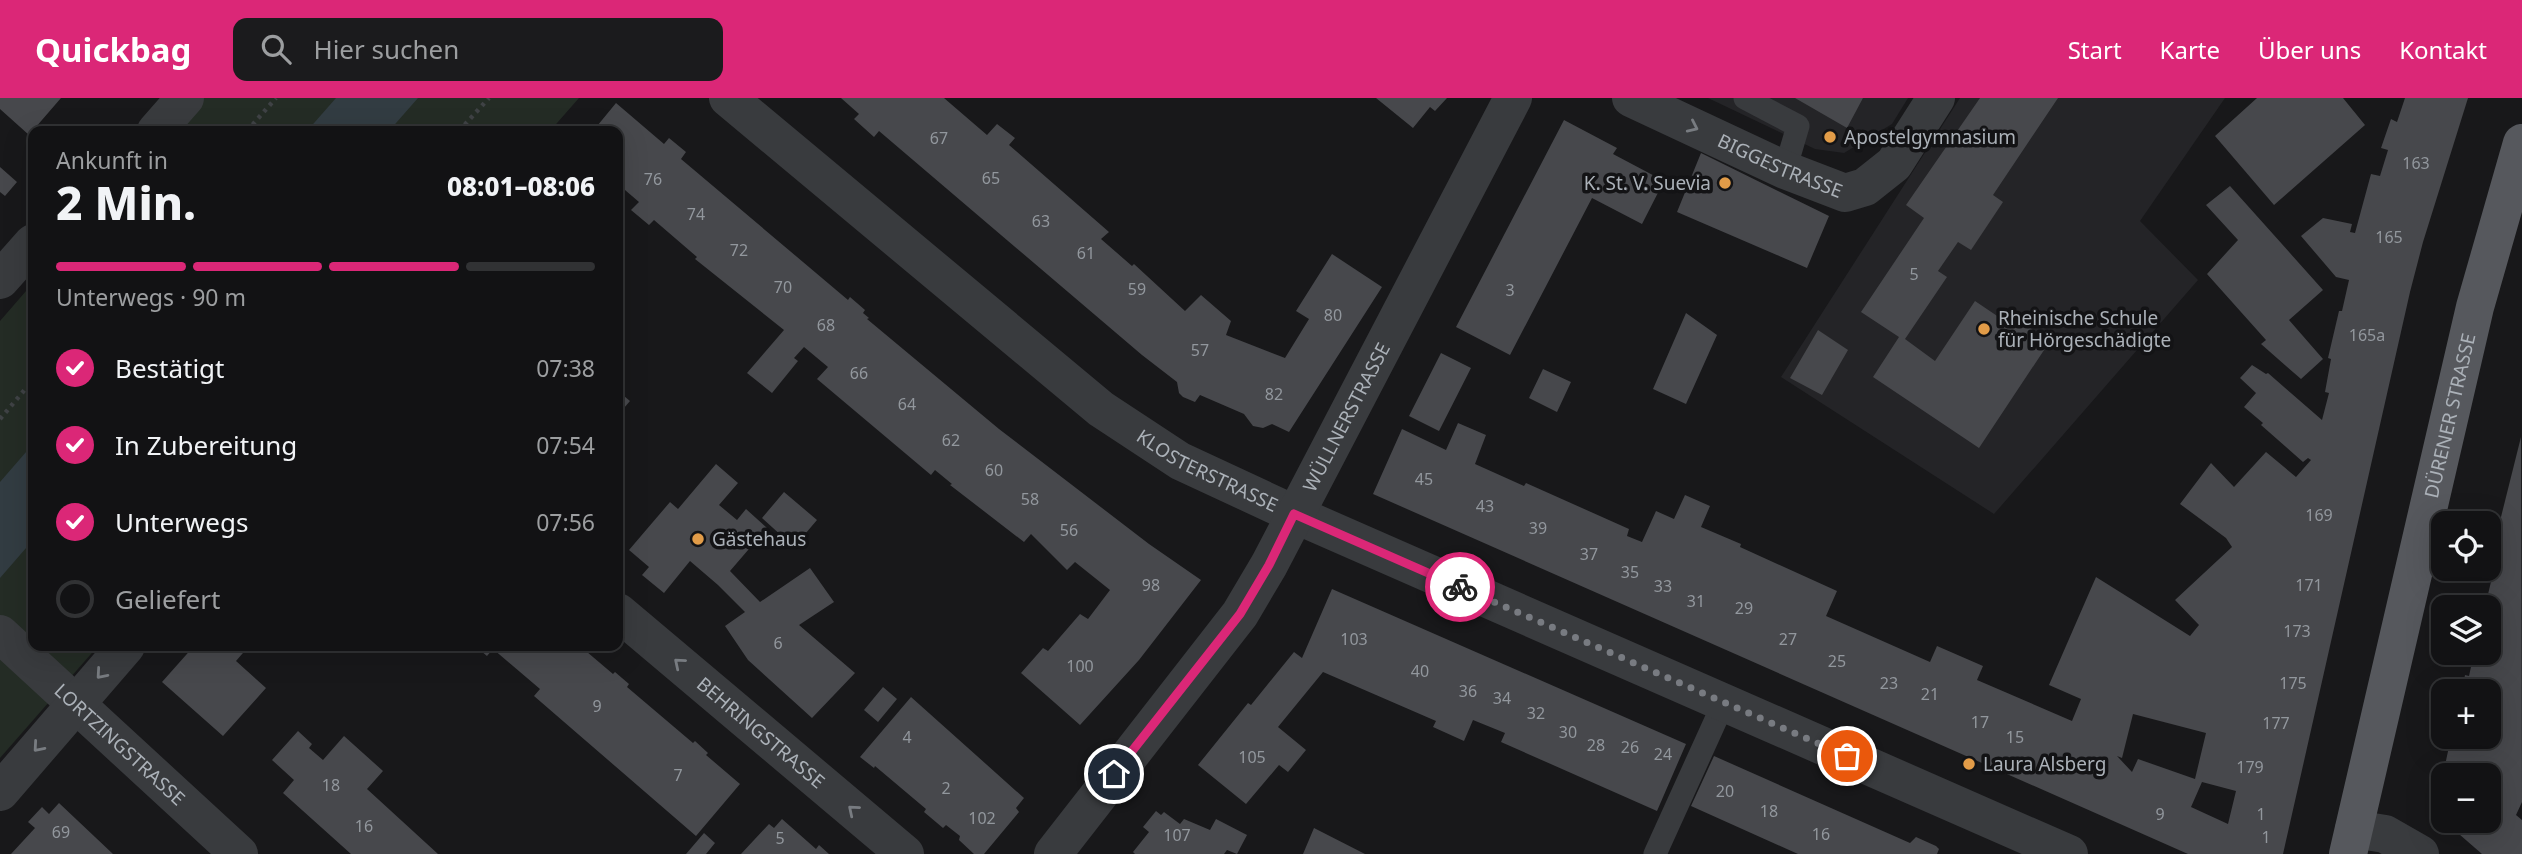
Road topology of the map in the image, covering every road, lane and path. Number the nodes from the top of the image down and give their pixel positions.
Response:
1 (185, 98) edge
2 (276, 98) edge
3 (489, 98) edge
4 (728, 98) edge
5 (1513, 98) edge
6 (1631, 98) edge
7 (1745, 98) edge
8 (1937, 98) edge
9 (160, 126) edge
10 (251, 126) edge
11 (464, 126) edge
12 (2519, 161) edge
13 (1785, 170) junction
14 (28, 249) edge
15 (0, 280) edge
16 (28, 386) edge
17 (0, 419) edge
18 (1294, 514) junction
19 (623, 616) edge
20 (6, 639) edge
21 (122, 651) edge
22 (1724, 702) junction
23 (76, 703) junction
24 (0, 792) edge
25 (2351, 842) edge
26 (239, 854) edge
27 (905, 854) edge
28 (1053, 854) edge
29 (1655, 854) edge
30 (2069, 854) edge
31 (2420, 854) edge

1 - 9 street
2 - 10 path
3 - 11 path
4 - 18 street, KLOSTERSTRASSE
5 - 18 street, WÜLLNERSTRASSE
6 -> 13 street, BIGGESTRASSE
7 - 13 lane
8 - 13 street, BIGGESTRASSE
12 - 25 main road, DÜRENER STRASSE
14 - 15 street
16 - 17 path
18 - 22 street, KLOSTERSTRASSE
18 - 28 street, WÜLLNERSTRASSE
27 -> 19 street, BEHRINGSTRASSE
20 - 23 street, LORTZINGSTRASSE
21 -> 23 street
22 - 29 lane
22 - 30 street, KLOSTERSTRASSE
23 -> 24 street
23 - 26 street, LORTZINGSTRASSE
25 - 31 street

